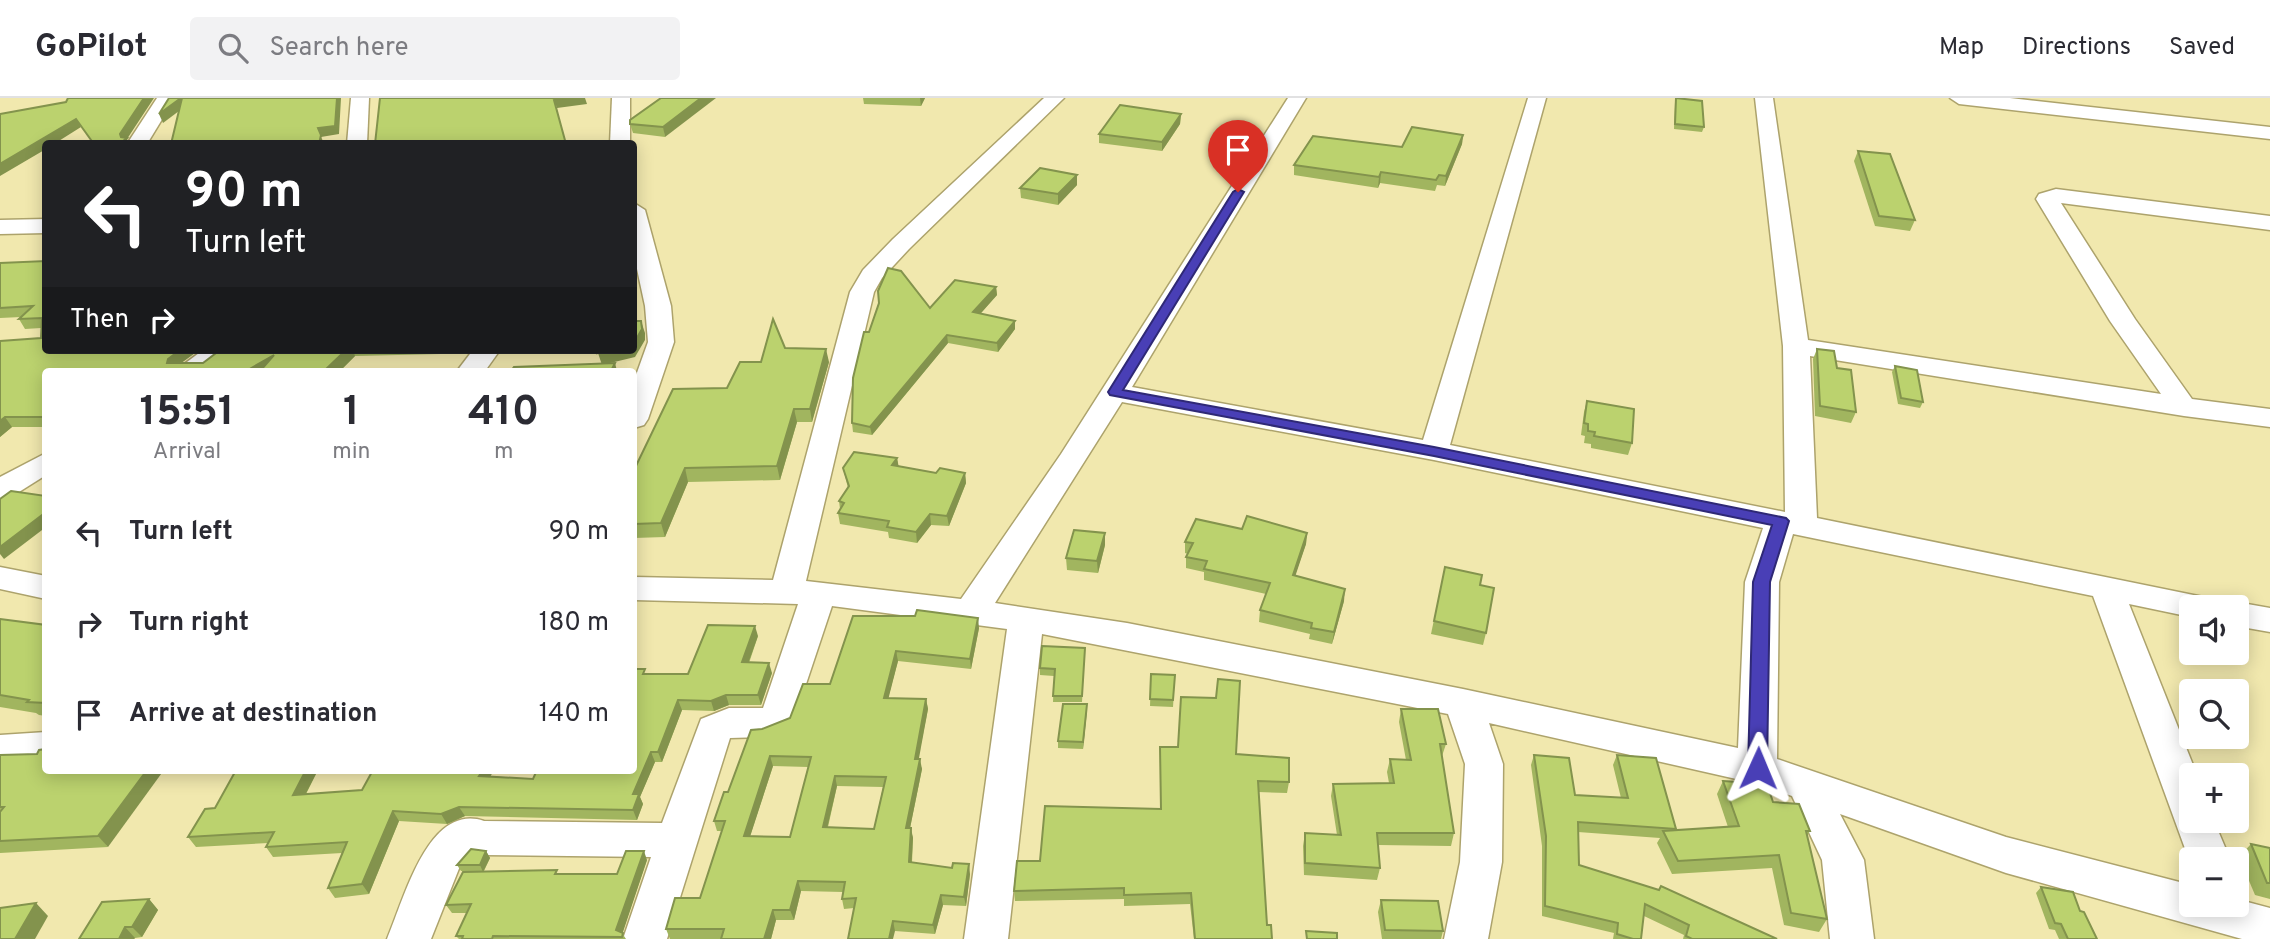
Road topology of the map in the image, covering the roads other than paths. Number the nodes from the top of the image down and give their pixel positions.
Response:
1 (166, 98) edge
2 (360, 98) edge
3 (621, 98) edge
4 (1055, 98) edge
5 (1297, 98) edge
6 (1537, 98) edge
7 (1764, 98) edge
8 (1959, 98) edge
9 (2270, 133) edge
10 (140, 140) edge
11 (357, 140) edge
12 (620, 140) edge
13 (2270, 223) edge
14 (42, 226) edge
15 (0, 227) edge
16 (637, 234) edge
17 (646, 307) edge
18 (1796, 346) junction
19 (215, 354) edge
20 (484, 354) edge
21 (194, 368) edge
22 (473, 368) edge
23 (1115, 392) junction
24 (2184, 408) junction
25 (637, 410) edge
26 (2270, 418) edge
27 (1434, 452) junction
28 (42, 464) edge
29 (0, 490) edge
30 (1791, 523) junction
31 (0, 578) edge
32 (42, 587) edge
33 (637, 588) edge
34 (2107, 590) junction
35 (803, 592) junction
36 (2179, 603) edge
37 (971, 612) junction
38 (2249, 616) edge
39 (1026, 619) junction
40 (2270, 620) edge
41 (1463, 704) junction
42 (42, 747) edge
43 (0, 750) edge
44 (1758, 768) junction
45 (2179, 780) edge
46 (1806, 785) junction
47 (677, 840) junction
48 (2179, 899) edge
49 (2239, 917) edge
50 (2270, 928) edge
51 (409, 939) edge
52 (645, 939) edge
53 (986, 939) edge
54 (1466, 939) edge
55 (1852, 939) edge

1 - 10 street
2 - 11 street
3 - 12 street
4 - 35 street
5 - 23 street
6 - 27 street
7 - 18 street
8 - 9 street
13 - 24 street
14 - 15 street
16 - 17 street
17 - 25 street
18 - 24 street
18 - 30 street
19 - 21 street
20 - 22 street
23 - 27 street
23 - 37 street
24 - 26 street
27 - 30 street
28 - 29 street
30 - 34 street
30 - 44 street
31 - 32 street
33 - 35 street
34 - 36 street
34 - 45 street
35 - 37 street
35 - 47 street
37 - 39 street
38 - 40 street
39 - 41 street
39 - 53 street
41 - 44 street
41 - 54 street
42 - 43 street
44 - 46 street
46 - 48 street
46 - 55 street
47 - 51 street
47 - 52 street
49 - 50 street

